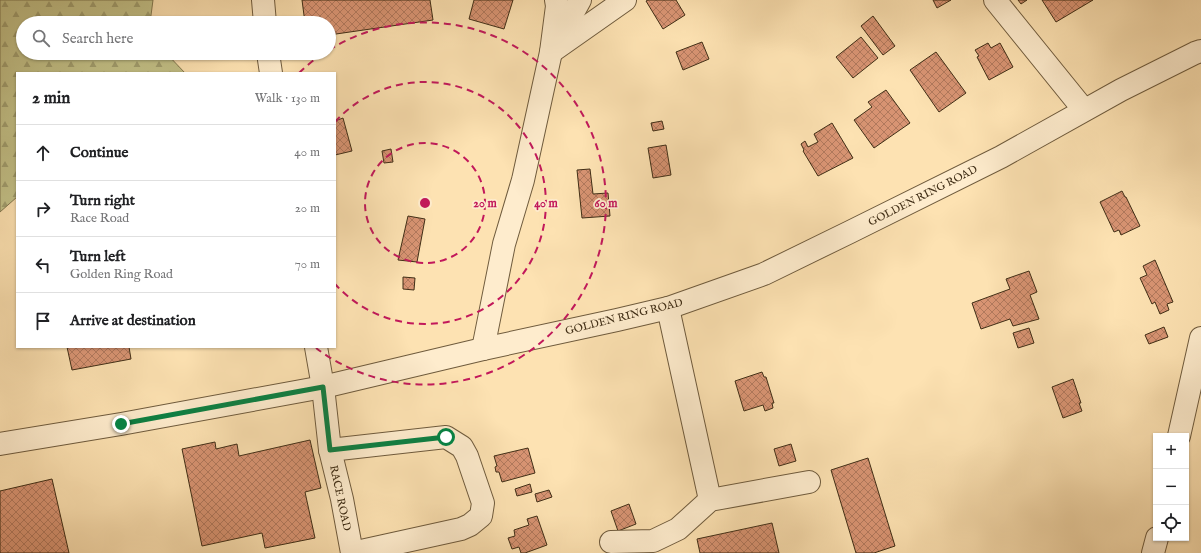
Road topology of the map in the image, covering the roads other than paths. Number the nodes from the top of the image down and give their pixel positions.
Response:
1 (263, 0) edge
2 (556, 0) edge
3 (580, 0) edge
4 (625, 0) edge
5 (995, 0) edge
6 (264, 16) edge
7 (1201, 51) edge
8 (551, 52) junction
9 (269, 60) edge
10 (271, 72) edge
11 (1084, 110) junction
12 (668, 308) junction
13 (1201, 338) edge
14 (316, 348) edge
15 (483, 349) junction
16 (323, 387) junction
17 (1180, 433) edge
18 (0, 444) edge
19 (330, 450) junction
20 (809, 482) dead end
21 (710, 500) junction
22 (1156, 541) edge
23 (611, 542) dead end
24 (352, 553) edge
25 (1153, 553) edge

1 - 6 street
2 - 8 street
3 - 8 street
4 - 8 street
5 - 11 street
7 - 11 street, GOLDEN RING ROAD
8 - 15 street
9 - 10 street
11 - 12 street, GOLDEN RING ROAD
12 - 15 street, GOLDEN RING ROAD
12 - 21 street
13 - 17 street
14 - 16 street, RACE ROAD
15 - 16 street, GOLDEN RING ROAD
16 - 18 street, GOLDEN RING ROAD
16 - 19 street, RACE ROAD
19 - 24 street, RACE ROAD
19 - 24 street
20 - 21 street
21 - 23 street
22 - 25 street

